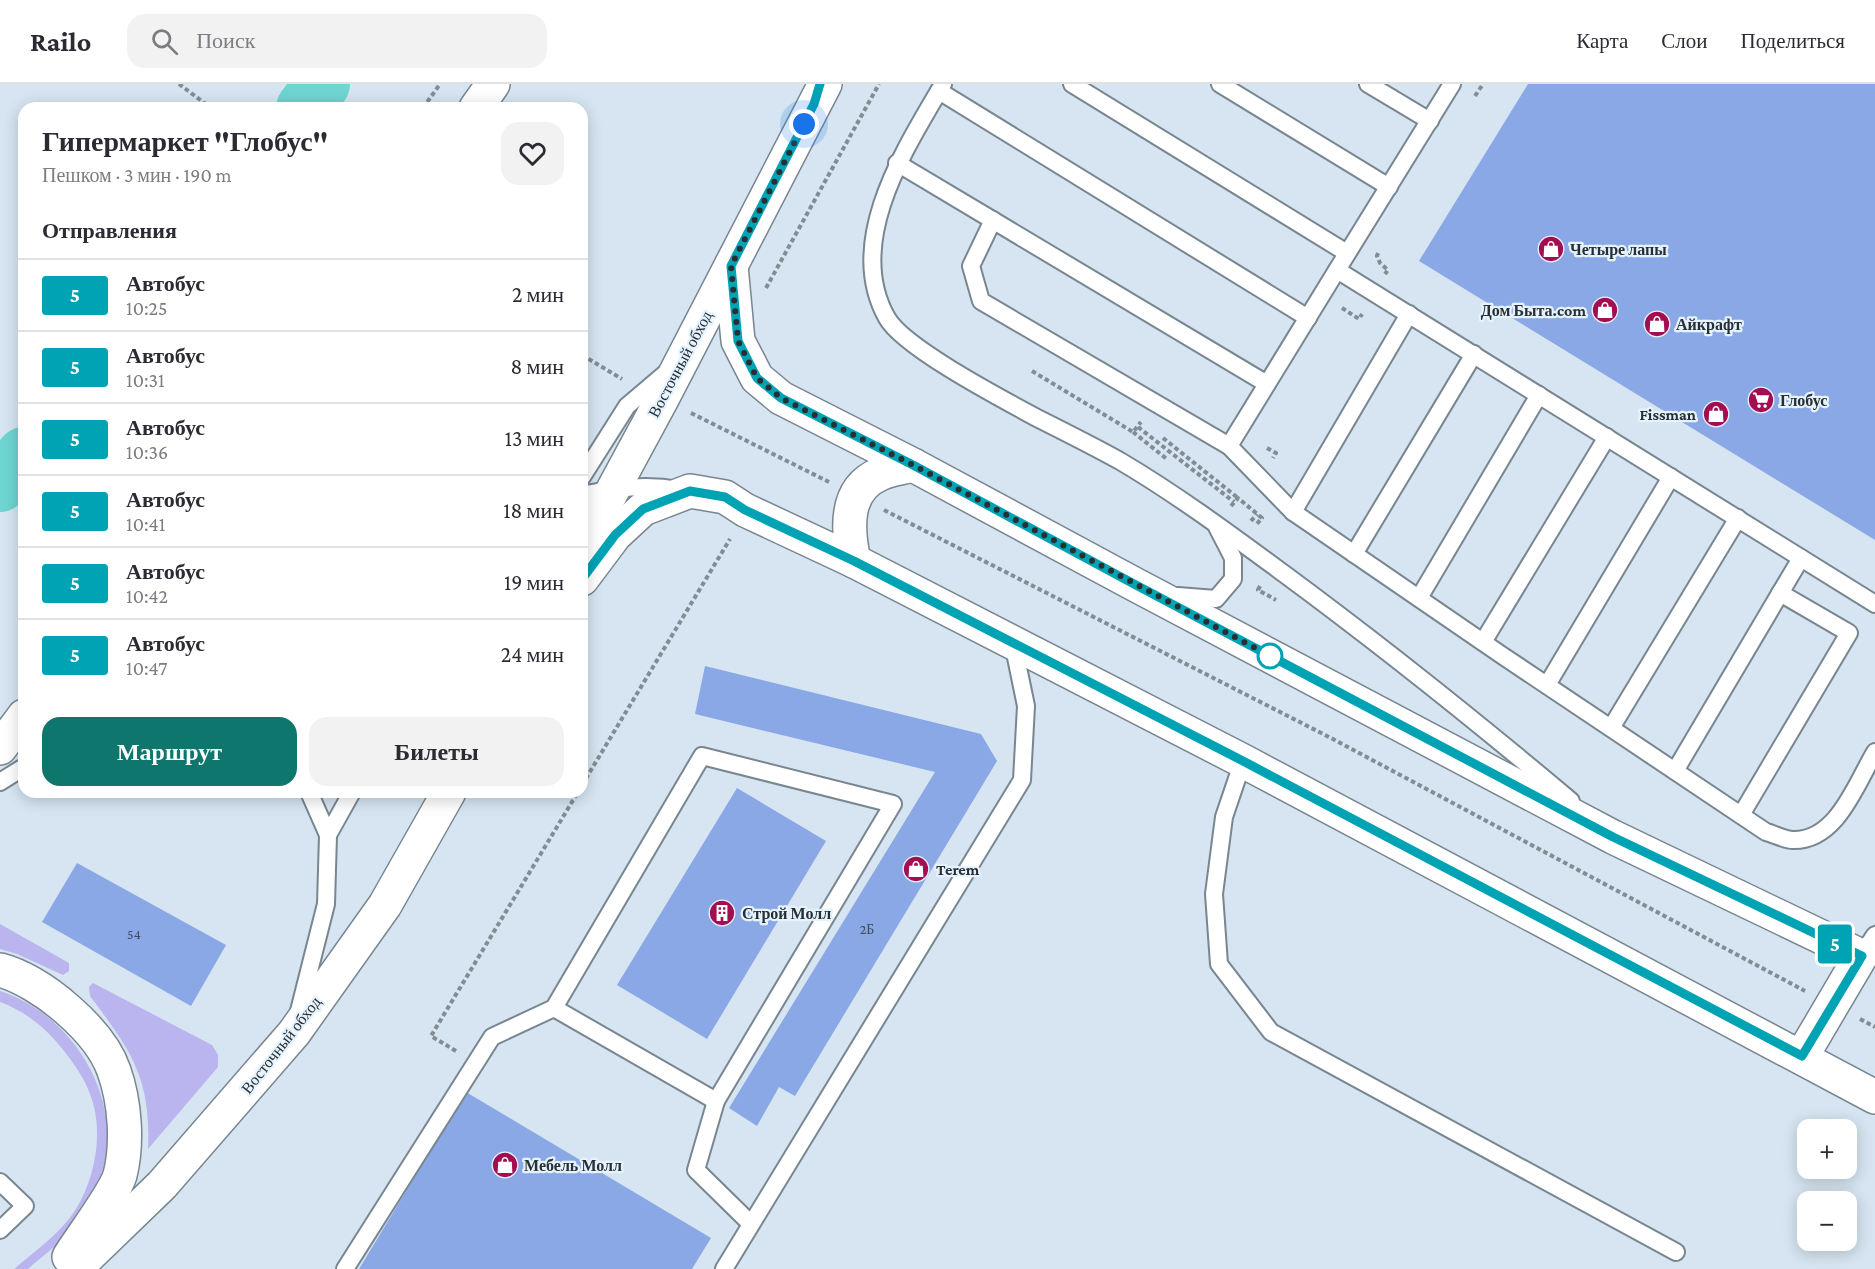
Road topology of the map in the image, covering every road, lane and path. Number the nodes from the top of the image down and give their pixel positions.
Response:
1 (179, 84) edge
2 (440, 84) edge
3 (493, 84) edge
4 (879, 84) edge
5 (1072, 84) edge
6 (1220, 84) edge
7 (1368, 84) edge
8 (1452, 84) edge
9 (1483, 84) edge
10 (941, 87) edge
11 (820, 91) edge
12 (203, 102) edge
13 (427, 102) edge
14 (480, 102) edge
15 (1470, 104) dead end
16 (1430, 121) junction
17 (897, 163) junction
18 (1389, 187) junction
19 (993, 220) junction
20 (1383, 246) dead end
21 (1347, 253) junction
22 (731, 266) junction
23 (1337, 270) junction
24 (766, 289) dead end
25 (1374, 292) junction
26 (1409, 314) junction
27 (1308, 318) junction
28 (1336, 318) dead end
29 (1474, 354) junction
30 (588, 358) edge
31 (1032, 371) dead end
32 (1267, 384) junction
33 (654, 395) junction
34 (1539, 395) junction
35 (1138, 427) junction
36 (1151, 428) dead end
37 (1133, 432) junction
38 (1160, 435) dead end
39 (1607, 437) junction
40 (1258, 443) dead end
41 (1148, 444) dead end
42 (1229, 446) junction
43 (913, 465) junction
44 (588, 468) edge
45 (1671, 477) junction
46 (1262, 480) junction
47 (690, 491) junction
48 (597, 492) edge
49 (855, 495) junction
50 (1236, 500) junction
51 (1244, 503) junction
52 (1229, 508) dead end
53 (1293, 512) junction
54 (1257, 514) dead end
55 (1738, 518) junction
56 (1215, 524) junction
57 (588, 525) edge
58 (731, 538) dead end
59 (1253, 551) junction
60 (1354, 554) junction
61 (1801, 558) junction
62 (854, 561) junction
63 (588, 571) edge
64 (1134, 584) junction
65 (1780, 593) junction
66 (1419, 598) junction
67 (1283, 604) dead end
68 (1875, 604) edge
69 (1013, 642) junction
70 (1483, 642) junction
71 (1547, 685) junction
72 (1350, 699) junction
73 (18, 724) edge
74 (1611, 728) junction
75 (1331, 738) junction
76 (0, 748) edge
77 (1875, 752) edge
78 (1243, 761) junction
79 (18, 771) edge
80 (1675, 771) junction
81 (588, 775) edge
82 (0, 782) edge
83 (312, 798) edge
84 (349, 798) edge
85 (446, 798) edge
86 (574, 798) edge
87 (1741, 815) junction
88 (328, 835) junction
89 (1613, 837) junction
90 (1868, 945) edge
91 (0, 970) edge
92 (1834, 1006) junction
93 (554, 1008) junction
94 (1875, 1027) edge
95 (294, 1033) junction
96 (1802, 1056) junction
97 (475, 1063) junction
98 (1875, 1096) edge
99 (716, 1101) junction
100 (0, 1182) edge
101 (751, 1224) junction
102 (0, 1230) edge
103 (1676, 1252) dead end
104 (61, 1269) edge
105 (75, 1269) edge
106 (345, 1269) edge
107 (724, 1269) edge

1 - 12 path
2 - 13 path
3 - 14 street
4 - 24 path
5 - 21 lane
6 - 18 lane
7 - 16 lane
8 - 16 lane
9 - 15 path
10 - 17 lane
10 - 27 lane
11 - 22 street, Восточный обход
16 - 18 lane
17 - 19 lane
17 - 56 lane
18 - 21 lane
19 - 32 lane
19 - 42 lane
20 - 25 path
21 - 23 lane
22 - 33 street, Восточный обход
22 - 43 street
23 - 25 lane
23 - 27 lane
25 - 26 lane
25 - 28 path
26 - 29 lane
26 - 53 lane
27 - 32 lane
29 - 34 lane
29 - 60 lane
30 - 33 path
31 - 37 path
32 - 42 lane
33 - 44 lane
33 - 48 street, Восточный обход
33 - 49 path
34 - 39 lane
34 - 66 lane
35 - 36 path
35 - 37 path
35 - 50 path
37 - 41 path
38 - 50 path
39 - 45 lane
39 - 70 lane
40 - 46 path
42 - 46 lane
43 - 49 street
43 - 64 street
45 - 55 lane
45 - 71 lane
46 - 51 path
46 - 53 lane
47 - 48 lane
47 - 62 street
47 - 63 street
48 - 57 street, Восточный обход
49 - 62 street
49 - 75 path
50 - 51 path
50 - 52 path
51 - 54 path
53 - 60 lane
55 - 61 lane
55 - 74 lane
56 - 59 lane
56 - 64 lane
58 - 81 path
59 - 67 path
59 - 89 lane
60 - 66 lane
61 - 65 lane
61 - 68 lane
62 - 69 street
64 - 72 street
65 - 80 lane
65 - 87 lane
66 - 70 lane
69 - 78 street
69 - 101 lane
70 - 71 lane
71 - 74 lane
72 - 75 path
72 - 89 street
73 - 76 street
74 - 80 lane
75 - 92 path
77 - 87 lane
78 - 96 street
78 - 103 lane
79 - 82 lane
80 - 87 lane
83 - 88 lane
84 - 88 lane
85 - 95 street, Восточный обход
86 - 97 path
88 - 95 lane
89 - 90 street
90 - 92 street
91 - 104 street
92 - 94 path
92 - 96 street
93 - 97 lane
93 - 99 lane
93 - 99 lane
95 - 105 street, Восточный обход
96 - 98 street
97 - 106 lane
99 - 101 lane
100 - 102 lane
101 - 107 lane

